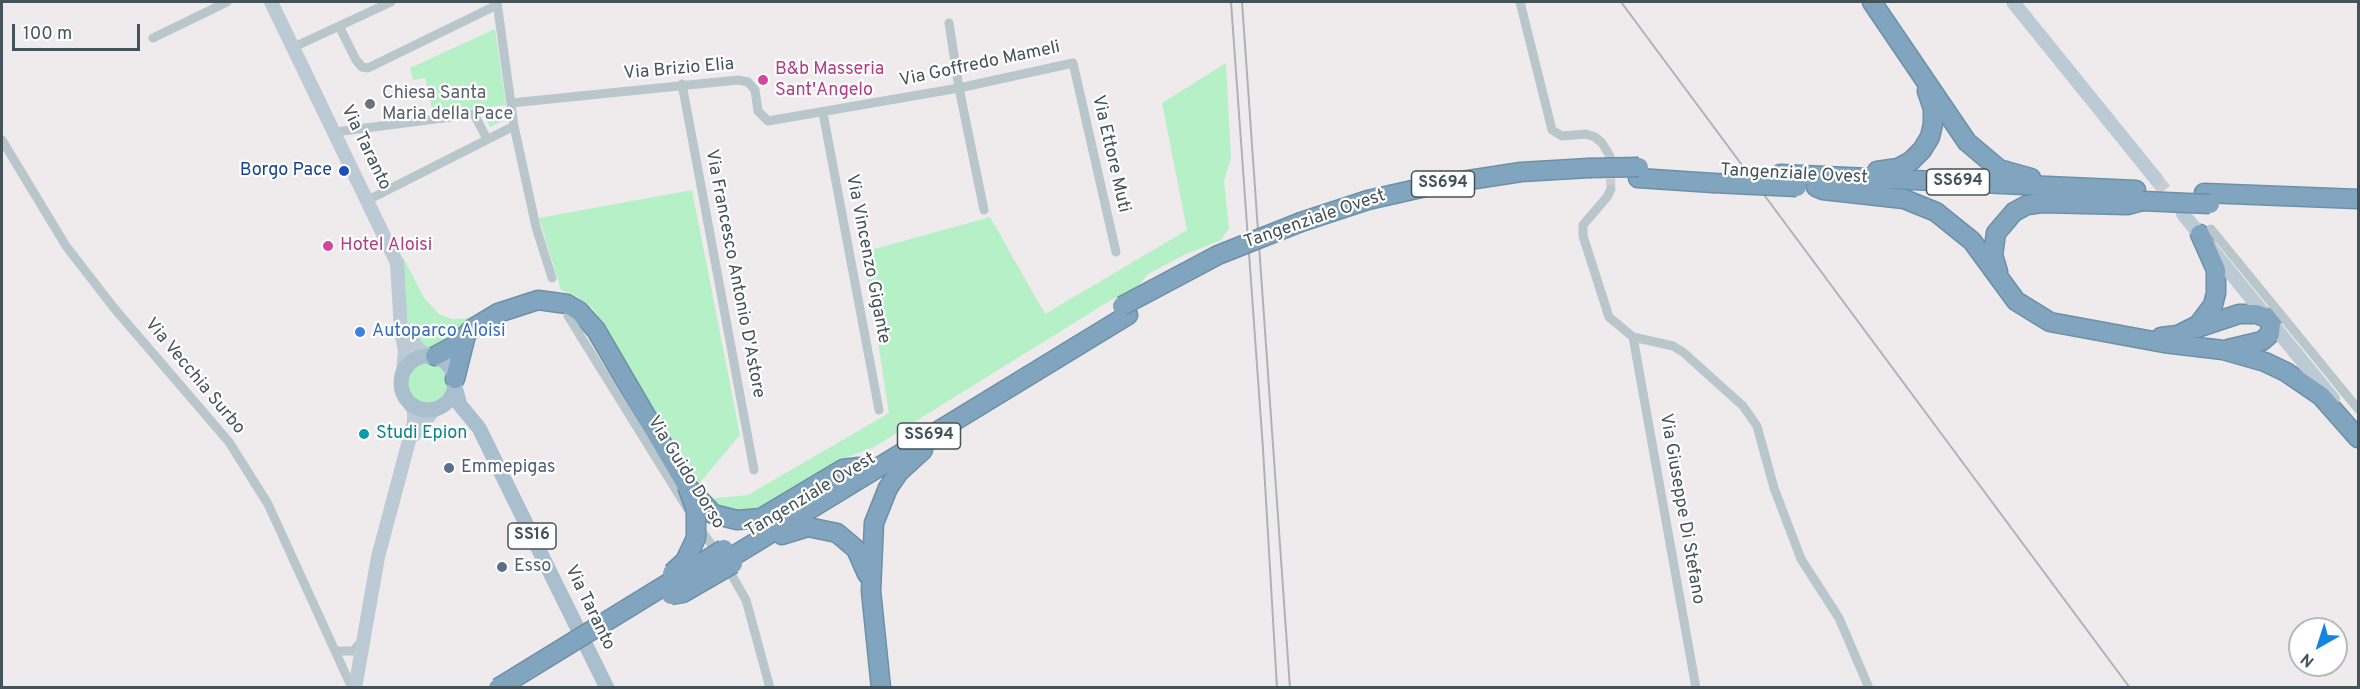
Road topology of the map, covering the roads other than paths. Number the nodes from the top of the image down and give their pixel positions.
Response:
1 (226, 2) edge
2 (271, 2) edge
3 (391, 2) edge
4 (1520, 2) edge
5 (1872, 2) edge
6 (2013, 2) edge
7 (497, 3) edge
8 (374, 5) edge
9 (950, 23) dead end
10 (339, 26) junction
11 (153, 38) dead end
12 (294, 47) junction
13 (1073, 63) joint
14 (1921, 75) junction
15 (682, 84) junction
16 (959, 88) junction
17 (511, 103) junction
18 (823, 113) junction
19 (514, 126) junction
20 (335, 132) junction
21 (487, 139) junction
22 (2, 140) edge
23 (1610, 156) tunnel mouth
24 (1790, 179) junction
25 (2156, 179) tunnel mouth
26 (1816, 187) junction
27 (2107, 188) junction
28 (1611, 189) tunnel mouth
29 (2139, 195) junction
30 (2207, 198) junction
31 (2358, 199) edge
32 (368, 200) junction
33 (984, 210) dead end
34 (2358, 210) edge
35 (2183, 214) tunnel mouth
36 (2205, 232) junction
37 (1116, 252) dead end
38 (552, 278) dead end
39 (2006, 290) junction
40 (1125, 310) junction
41 (568, 316) dead end
42 (400, 318) junction
43 (2269, 320) junction
44 (2189, 331) junction
45 (466, 335) junction
46 (1633, 337) junction
47 (2140, 337) junction
48 (2223, 350) junction
49 (432, 356) junction
50 (1047, 365) junction
51 (403, 372) junction
52 (455, 383) junction
53 (409, 403) junction
54 (437, 409) junction
55 (2358, 409) edge
56 (879, 410) dead end
57 (2358, 431) edge
58 (2358, 438) edge
59 (409, 444) junction
60 (489, 448) junction
61 (859, 467) junction
62 (754, 470) dead end
63 (687, 486) junction
64 (729, 557) junction
65 (871, 591) junction
66 (593, 629) junction
67 (362, 641) junction
68 (335, 651) junction
69 (882, 685) edge
70 (354, 687) edge
71 (498, 687) edge
72 (519, 687) edge
73 (607, 687) edge
74 (770, 687) edge
75 (1696, 687) edge
76 (1869, 687) edge

1 - 11 street
2 - 12 street, Via Taranto
3 - 8 street
4 - 23 street
5 - 14 highway
6 - 25 street
7 - 10 street
7 - 17 street
8 - 10 street
9 - 16 street
10 - 12 street
12 - 20 street, Via Taranto
13 - 16 street, Via Goffredo Mameli
13 - 37 street, Via Ettore Muti
14 - 24 highway
14 - 27 highway
15 - 17 street, Via Brizio Elia
15 - 18 street, Via Brizio Elia
15 - 62 street, Via Francesco Antonio D'Astore
16 - 18 street, Via Goffredo Mameli
16 - 33 street
17 - 19 street
18 - 56 street, Via Vincenzo Gigante
19 - 21 street
19 - 38 street
20 - 21 street
20 - 32 street, Via Taranto
21 - 32 street
22 - 68 street, Via Vecchia Surbo
24 - 26 highway, Tangenziale Ovest / SS694
24 - 27 highway, Tangenziale Ovest / SS694
24 - 40 highway, Tangenziale Ovest / SS694, bridge
26 - 29 highway, Tangenziale Ovest / SS694
26 - 39 highway
27 - 29 highway, Tangenziale Ovest / SS694
28 - 46 street
29 - 30 highway, Tangenziale Ovest / SS694
29 - 39 highway
30 - 31 highway, Tangenziale Ovest / SS694
30 - 34 highway, Tangenziale Ovest / SS694
32 - 42 street, Via Taranto
35 - 36 street
36 - 43 street
36 - 44 highway
36 - 55 street
39 - 47 highway
40 - 50 highway, Tangenziale Ovest / SS694
40 - 61 highway, Tangenziale Ovest / SS694
41 - 74 street, Via Guido Dorso
42 - 49 street, Via Taranto
42 - 51 street, Via Taranto
43 - 44 highway
43 - 48 highway
43 - 57 street
44 - 47 highway
45 - 49 highway
45 - 52 highway
45 - 63 highway
46 - 75 street, Via Giuseppe Di Stefano
46 - 76 street
47 - 48 highway
48 - 58 highway
49 - 51 main road
49 - 52 main road, Via Taranto
50 - 64 highway, Tangenziale Ovest / SS694
50 - 65 highway
51 - 53 main road, Via Taranto
52 - 54 main road
52 - 60 main road, Via Taranto
53 - 54 main road, Via Taranto
53 - 59 street
54 - 59 street
54 - 60 main road, Via Taranto
59 - 67 street
60 - 73 main road, Via Taranto / SS16
61 - 63 highway
61 - 64 highway, Tangenziale Ovest / SS694
63 - 66 highway, bridge
64 - 65 highway
64 - 66 highway, Tangenziale Ovest / SS694, bridge
64 - 72 highway, Tangenziale Ovest / SS694
65 - 69 highway
66 - 71 highway, Tangenziale Ovest / SS694, bridge
67 - 68 street
67 - 70 street
68 - 70 street, Via Vecchia Surbo

